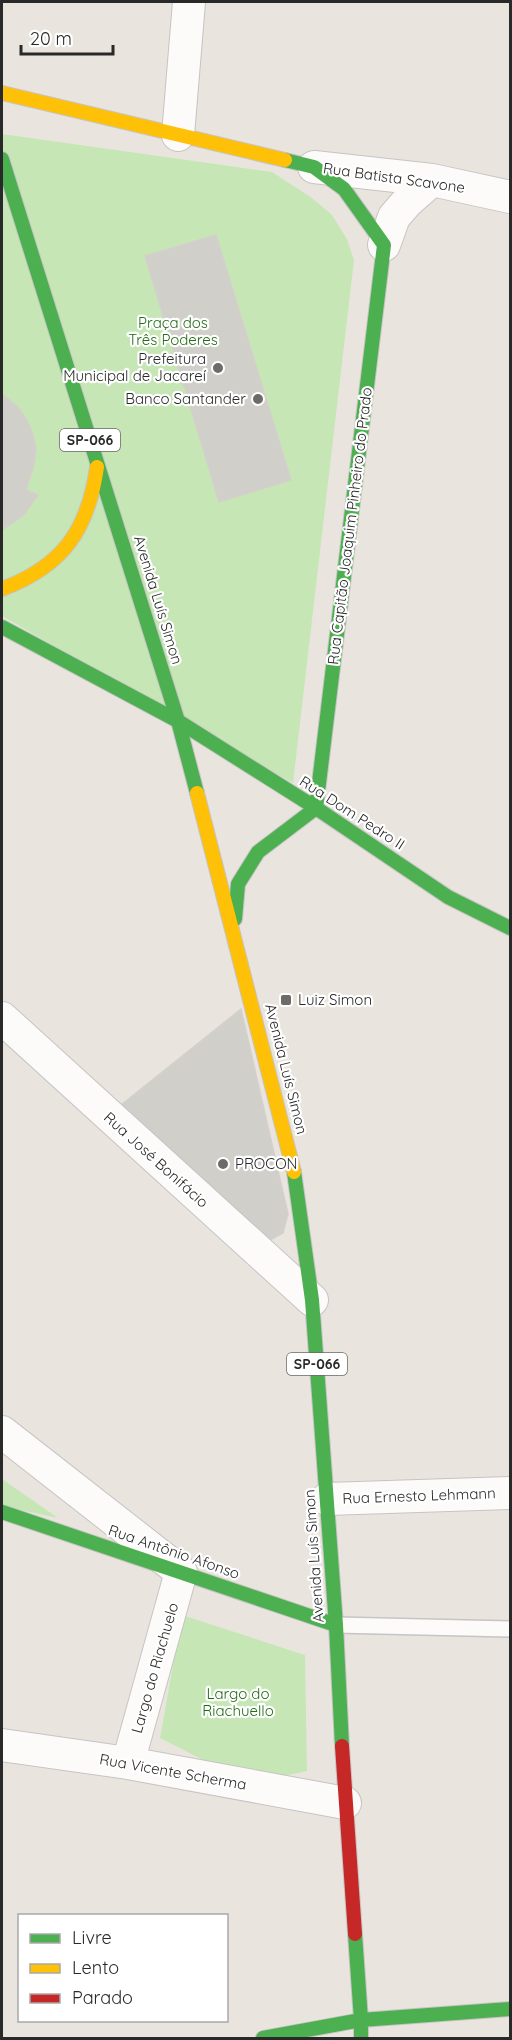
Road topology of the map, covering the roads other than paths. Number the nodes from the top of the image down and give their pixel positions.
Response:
1 (189, 2) edge
2 (2, 93) edge
3 (178, 135) junction
4 (2, 159) edge
5 (314, 167) junction
6 (432, 180) junction
7 (510, 197) edge
8 (384, 245) junction
9 (98, 464) junction
10 (2, 589) edge
11 (2, 627) edge
12 (178, 722) junction
13 (316, 808) junction
14 (510, 928) edge
15 (233, 932) junction
16 (2, 1018) edge
17 (312, 1300) junction
18 (2, 1432) edge
19 (510, 1493) edge
20 (327, 1499) junction
21 (2, 1512) edge
22 (181, 1572) junction
23 (336, 1625) junction
24 (510, 1629) edge
25 (2, 1745) edge
26 (128, 1763) junction
27 (345, 1803) junction
28 (510, 2009) edge
29 (361, 2020) junction
30 (263, 2038) edge
31 (361, 2038) edge

1 - 3 street
2 - 3 main road
3 - 5 main road
4 - 9 main road, Avenida Luís Simon / SP-066
5 - 6 street, Rua Batista Scavone
5 - 8 main road
6 - 7 street, Rua Batista Scavone
6 - 8 street, Rua Capitão Joaquim Pinheiro do Prado
8 - 13 main road, Rua Capitão Joaquim Pinheiro do Prado
9 - 10 main road
9 - 12 main road, Avenida Luís Simon / SP-066
11 - 12 main road, Rua Dom Pedro II
12 - 13 main road, Rua Dom Pedro II
12 - 15 main road, Avenida Luís Simon / SP-066
13 - 14 main road, Rua Dom Pedro II
13 - 15 main road
15 - 17 main road, Avenida Luís Simon / SP-066
16 - 17 street, Rua José Bonifácio
17 - 20 main road, Avenida Luís Simon / SP-066
18 - 22 street
19 - 20 street, Rua Ernesto Lehmann
20 - 23 main road, Avenida Luís Simon / SP-066
21 - 22 main road, Rua Antônio Afonso
22 - 23 main road, Rua Antônio Afonso
22 - 26 street, Largo do Riachuelo
23 - 24 lane
23 - 27 main road, Avenida Luís Simon / SP-066
25 - 26 street, Rua Vicente Scherma
26 - 27 street, Rua Vicente Scherma
27 - 29 main road, Avenida Luís Simon / SP-066
28 - 29 main road
29 - 30 main road
29 - 31 main road, Avenida Luís Simon

